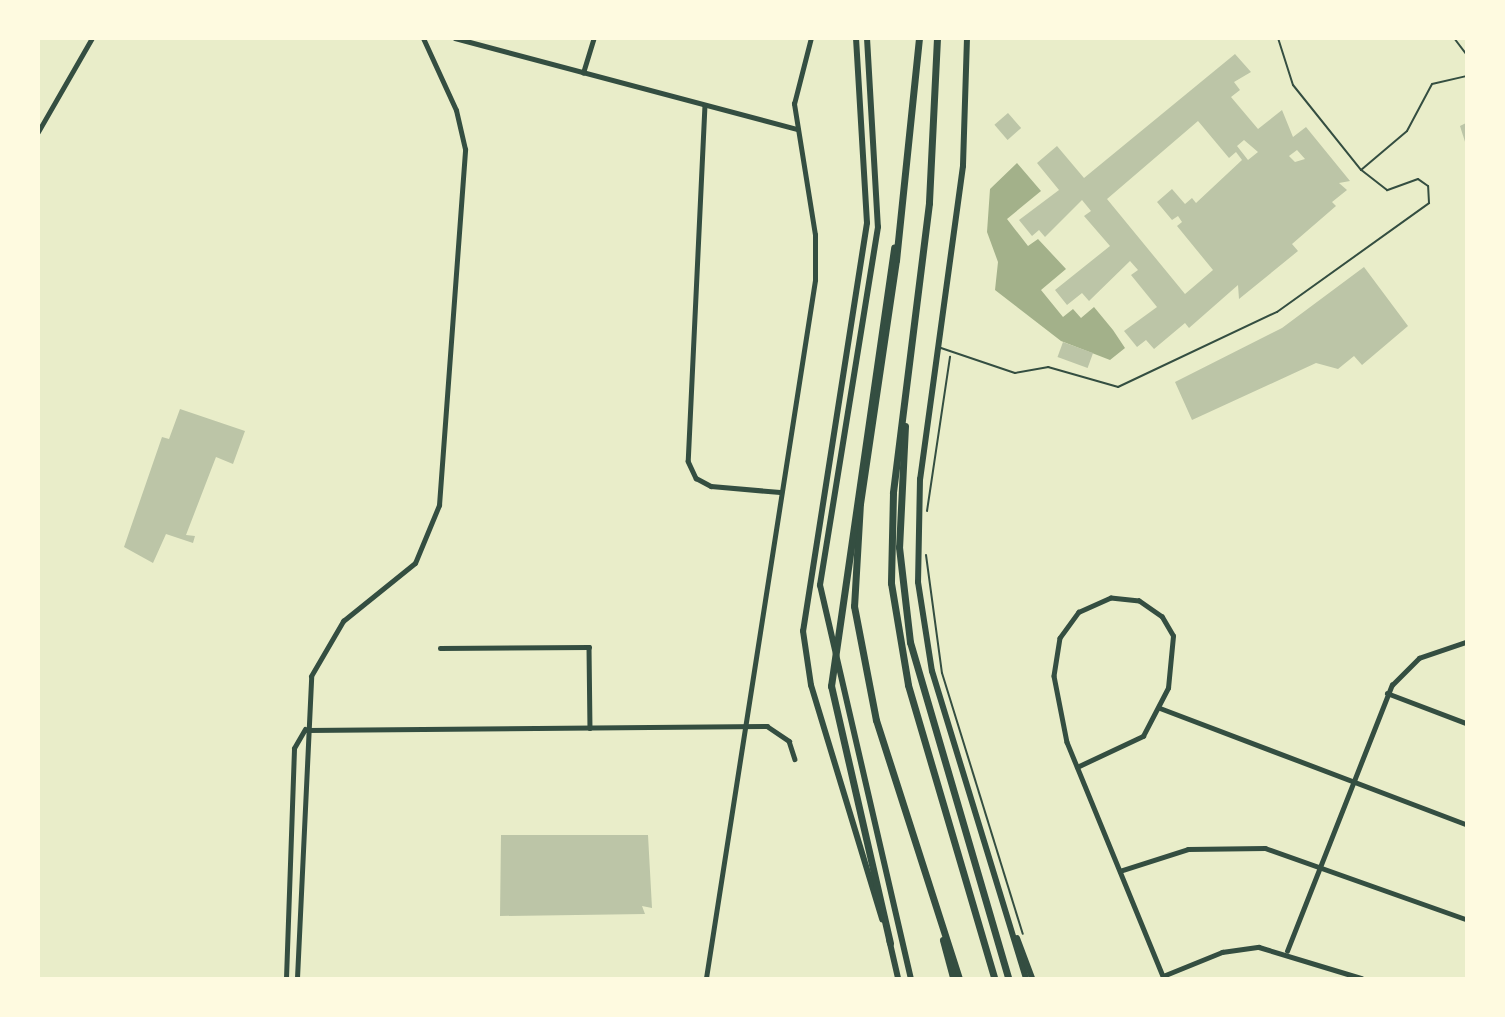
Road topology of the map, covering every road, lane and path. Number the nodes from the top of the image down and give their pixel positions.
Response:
1 (92, 38) edge
2 (196, 38) edge
3 (212, 38) edge
4 (455, 38) edge
5 (594, 38) edge
6 (811, 38) edge
7 (856, 38) edge
8 (867, 38) edge
9 (919, 38) edge
10 (937, 38) edge
11 (967, 38) edge
12 (1278, 38) edge
13 (1454, 38) edge
14 (423, 39) edge
15 (1466, 54) edge
16 (583, 73) junction
17 (1466, 76) edge
18 (705, 105) junction
19 (797, 129) junction
20 (38, 132) edge
21 (1361, 170) junction
22 (900, 222) junction
23 (941, 348) junction
24 (951, 350) junction
25 (905, 401) junction
26 (780, 492) junction
27 (926, 521) dead end
28 (926, 547) dead end
29 (1466, 642) edge
30 (440, 648) dead end
31 (1387, 693) junction
32 (1160, 708) junction
33 (1466, 723) edge
34 (743, 727) junction
35 (590, 728) junction
36 (305, 729) junction
37 (795, 759) dead end
38 (1077, 766) junction
39 (1352, 780) junction
40 (1466, 824) edge
41 (1320, 864) junction
42 (1120, 871) junction
43 (939, 915) junction
44 (1466, 919) edge
45 (1012, 927) junction
46 (890, 943) junction
47 (1027, 945) dead end
48 (1287, 951) junction
49 (1163, 977) edge
50 (286, 978) edge
51 (297, 978) edge
52 (706, 978) edge
53 (898, 978) edge
54 (911, 978) edge
55 (953, 978) edge
56 (959, 978) edge
57 (994, 978) edge
58 (1008, 978) edge
59 (1026, 978) edge
60 (1032, 978) edge
61 (1361, 978) edge

1 - 20 street
2 - 3 street
4 - 16 street
5 - 16 street
6 - 19 street
7 - 46 main road
8 - 54 main road
9 - 22 highway
10 - 25 highway
11 - 23 main road
12 - 21 lane
13 - 15 lane
14 - 36 street
16 - 18 street
17 - 21 lane
18 - 19 street
18 - 26 street
19 - 26 street
21 - 24 lane
22 - 43 highway
22 - 46 highway
23 - 24 lane
23 - 45 main road
24 - 27 path
25 - 57 highway
25 - 58 highway
26 - 34 street
28 - 47 path
29 - 31 street
30 - 35 street
31 - 33 street
31 - 39 street
32 - 38 street
32 - 38 street
32 - 39 street
34 - 35 street
34 - 37 street
34 - 52 street
35 - 36 street
36 - 50 street
36 - 51 street
38 - 42 street
39 - 40 street
39 - 41 street
41 - 42 street
41 - 44 street
41 - 48 street
42 - 49 street
43 - 55 highway
43 - 56 highway
45 - 59 main road
45 - 60 main road
46 - 53 main road
48 - 49 street
48 - 61 street

